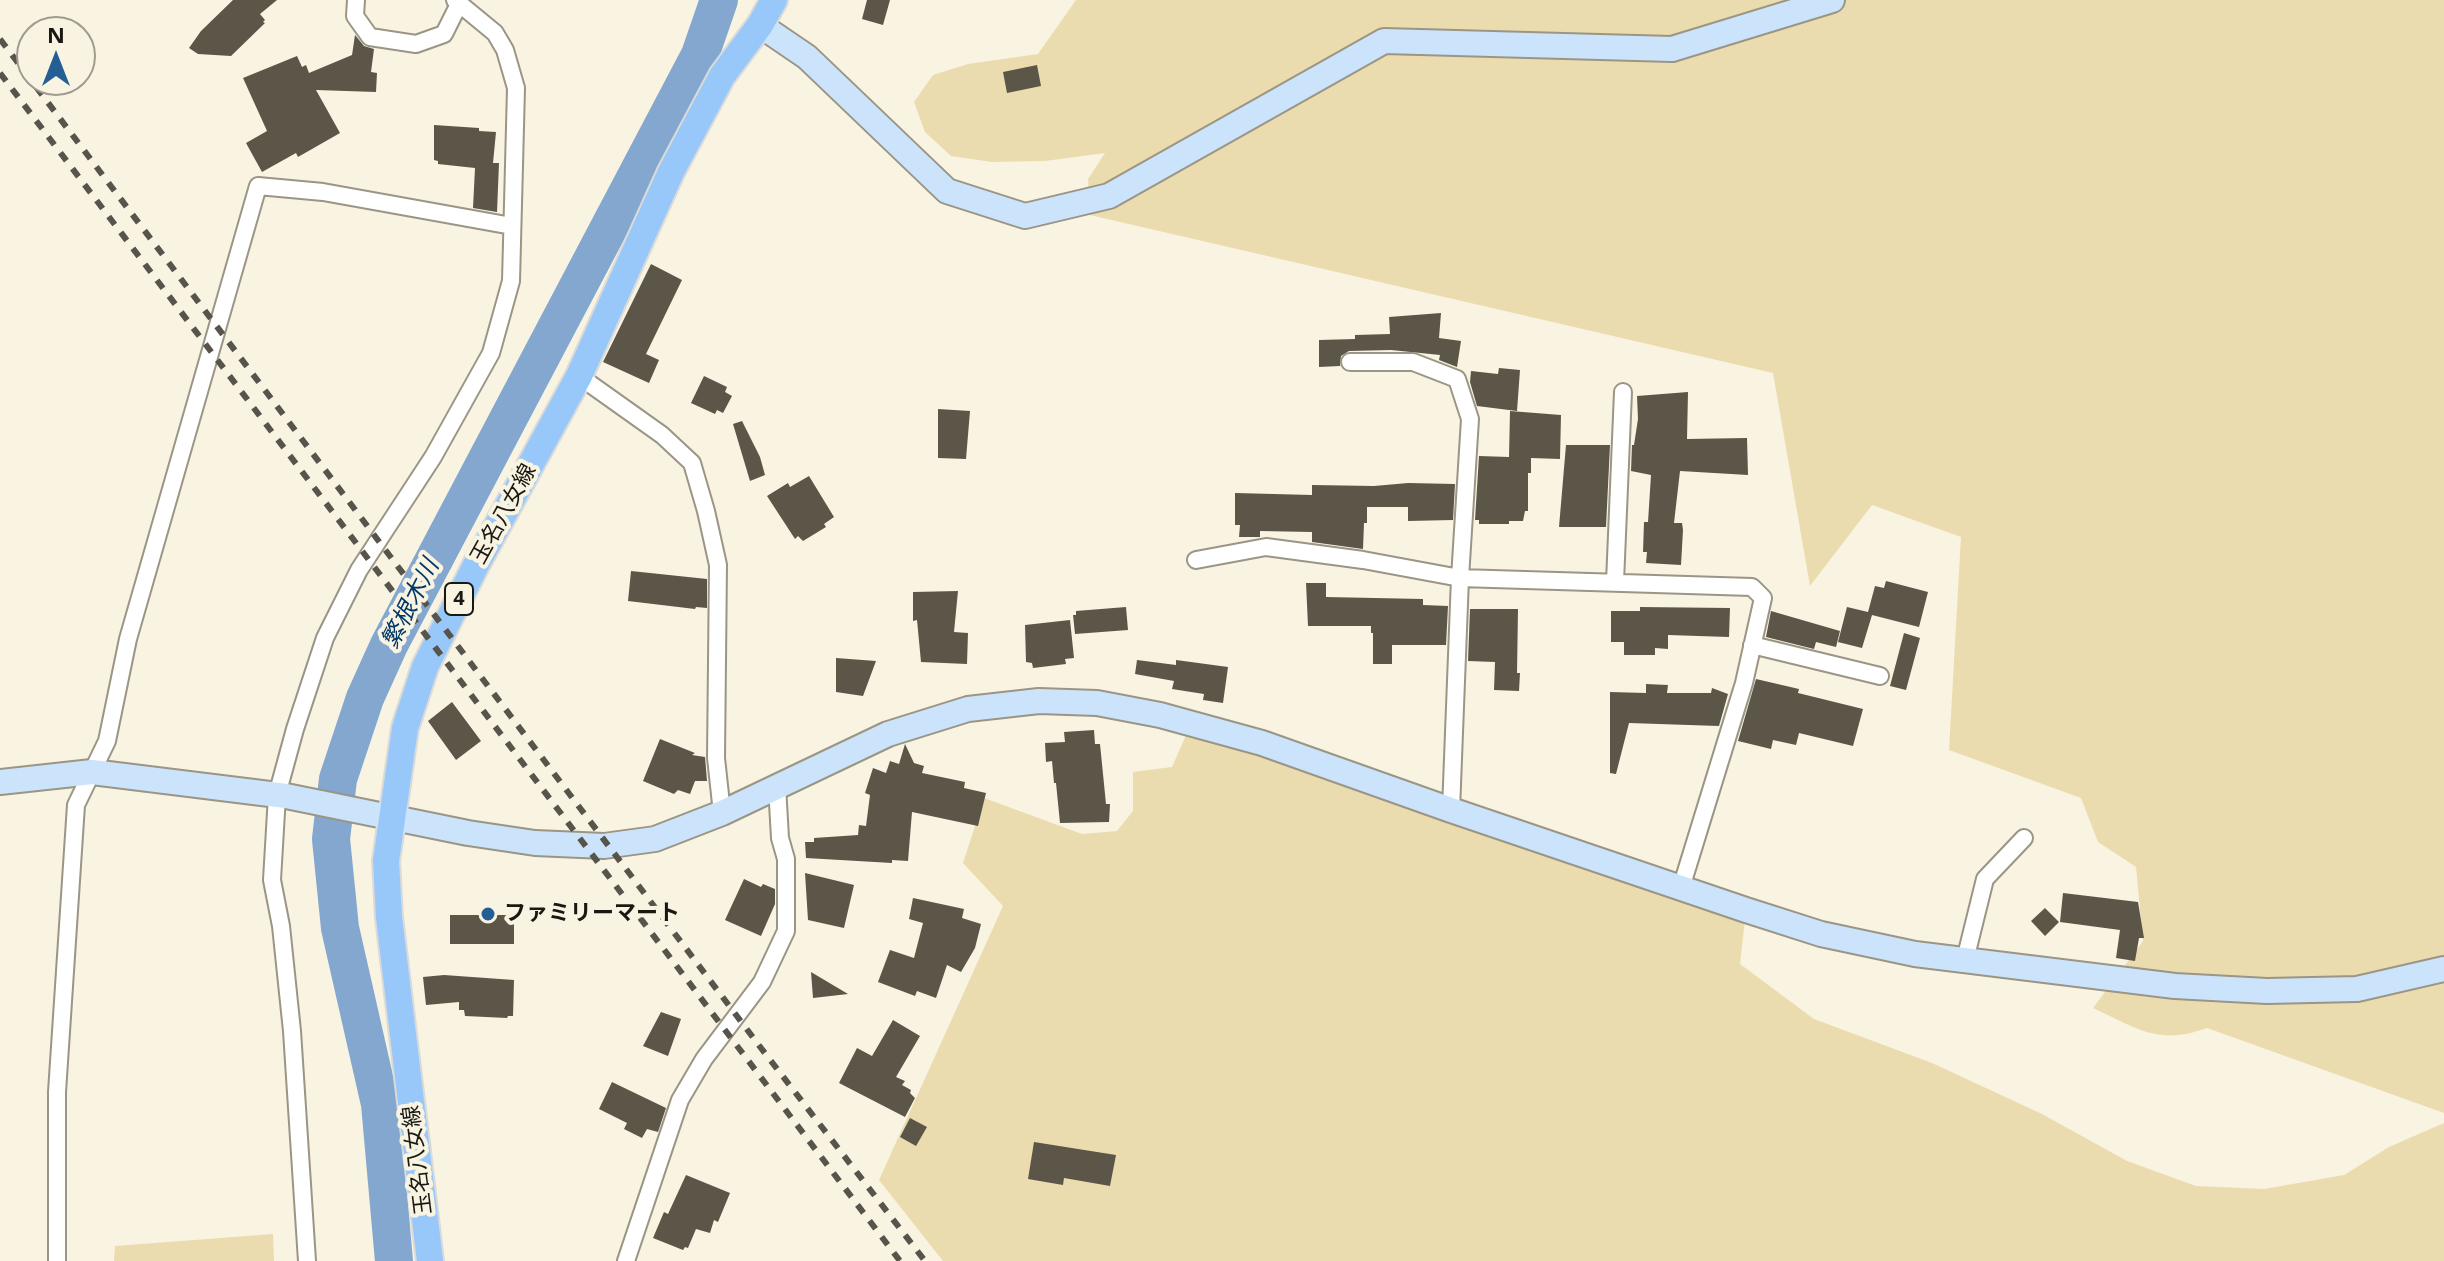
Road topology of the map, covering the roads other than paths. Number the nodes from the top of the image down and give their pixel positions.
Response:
1 (356, 0) edge
2 (774, 0) edge
3 (1832, 0) edge
4 (457, 2) edge
5 (760, 25) junction
6 (512, 226) junction
7 (1350, 362) dead end
8 (579, 376) junction
9 (1623, 392) dead end
10 (1196, 560) dead end
11 (1460, 578) junction
12 (1615, 582) junction
13 (1752, 645) junction
14 (1880, 676) dead end
15 (92, 772) junction
16 (0, 782) edge
17 (777, 786) junction
18 (282, 796) junction
19 (1451, 810) junction
20 (722, 813) junction
21 (392, 818) junction
22 (2024, 838) dead end
23 (1681, 888) junction
24 (1965, 960) junction
25 (2444, 969) edge
26 (57, 1261) edge
27 (307, 1261) edge
28 (430, 1261) edge
29 (626, 1261) edge

1 - 4 street
2 - 5 main road, 玉名八女線 / 4
3 - 5 street
4 - 6 street
5 - 8 main road, 玉名八女線 / 4
6 - 15 street
6 - 18 street
7 - 11 street
8 - 20 street
8 - 21 main road, 玉名八女線 / 4
9 - 12 street
10 - 11 street
11 - 12 street
11 - 19 street
12 - 13 street
13 - 14 street
13 - 23 street
15 - 16 street
15 - 18 street
15 - 26 street
17 - 19 street
17 - 20 street
17 - 29 street
18 - 21 street
18 - 27 street
19 - 23 street
20 - 21 street
21 - 28 main road, 玉名八女線 / 4
22 - 24 street
23 - 24 street
24 - 25 street

